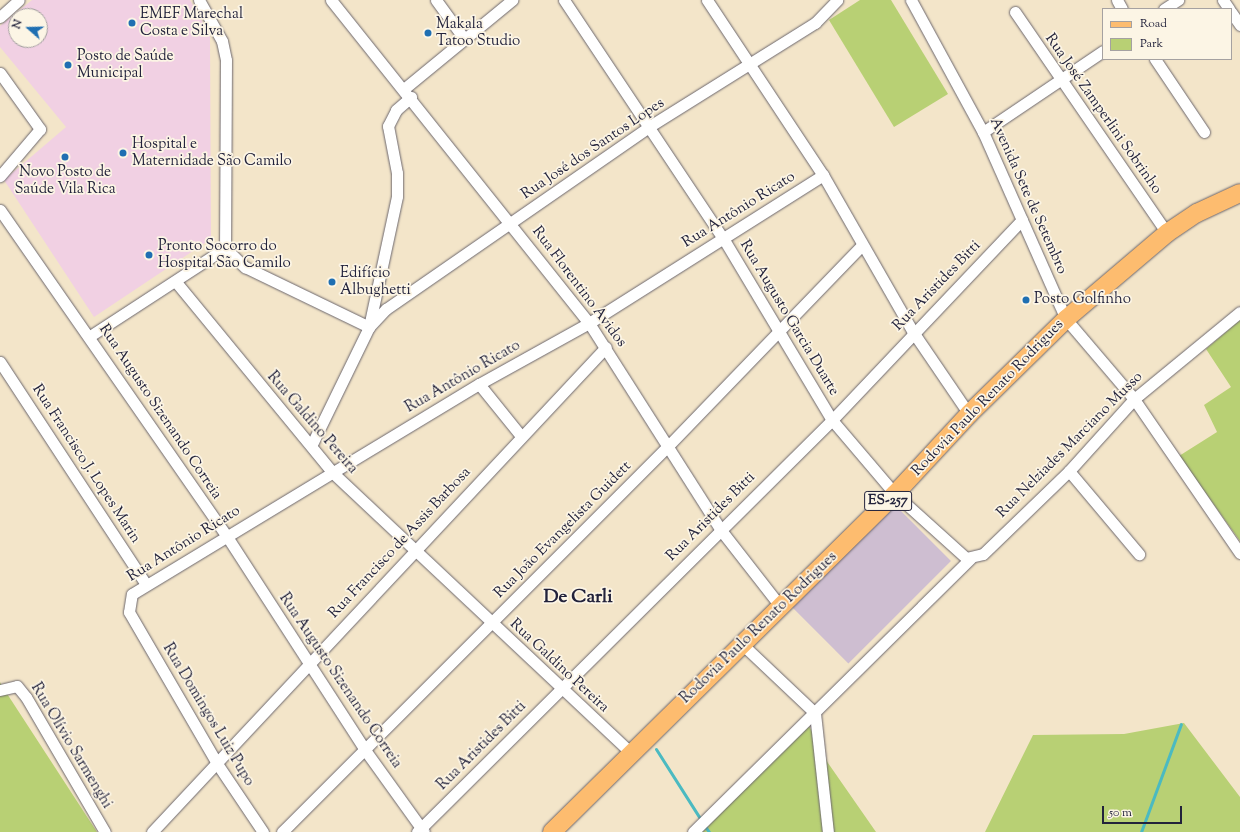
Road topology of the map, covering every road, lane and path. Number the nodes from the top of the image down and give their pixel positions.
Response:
1 (19, 0) edge
2 (331, 0) edge
3 (436, 0) edge
4 (512, 0) edge
5 (564, 0) edge
6 (707, 0) edge
7 (837, 0) edge
8 (911, 0) edge
9 (1178, 0) edge
10 (202, 1) edge
11 (1166, 8) edge
12 (1015, 12) dead end
13 (1232, 13) edge
14 (0, 17) edge
15 (1240, 25) edge
16 (463, 37) junction
17 (1102, 52) edge
18 (1156, 60) edge
19 (750, 66) junction
20 (0, 73) edge
21 (1061, 81) junction
22 (408, 92) junction
23 (650, 126) junction
24 (983, 132) junction
25 (1204, 132) dead end
26 (823, 175) junction
27 (0, 176) edge
28 (1240, 193) edge
29 (0, 210) edge
30 (1022, 220) junction
31 (512, 223) junction
32 (1167, 233) junction
33 (724, 238) junction
34 (862, 245) junction
35 (225, 248) junction
36 (176, 282) junction
37 (1240, 312) edge
38 (1066, 319) junction
39 (589, 323) junction
40 (369, 327) junction
41 (780, 328) junction
42 (913, 332) junction
43 (90, 336) junction
44 (606, 347) junction
45 (0, 362) edge
46 (479, 384) junction
47 (1134, 399) junction
48 (969, 414) junction
49 (832, 420) junction
50 (520, 436) junction
51 (312, 444) junction
52 (669, 445) junction
53 (1068, 471) junction
54 (332, 472) junction
55 (895, 494) junction
56 (720, 529) junction
57 (226, 535) junction
58 (415, 547) junction
59 (1240, 553) edge
60 (1139, 554) dead end
61 (970, 559) junction
62 (145, 583) junction
63 (781, 607) junction
64 (129, 612) joint
65 (491, 623) junction
66 (743, 645) junction
67 (309, 664) junction
68 (3, 688) edge
69 (560, 689) junction
70 (815, 713) junction
71 (365, 750) junction
72 (631, 753) junction
73 (218, 765) junction
74 (421, 830) edge
75 (105, 832) edge
76 (152, 832) edge
77 (263, 832) edge
78 (282, 832) edge
79 (552, 832) edge
80 (693, 832) edge
81 (828, 832) edge

1 - 14 street
2 - 22 street, Rua Florentino Avidos
3 - 16 street
4 - 16 street
5 - 23 street, Rua Augusto Garcia Duarte
6 - 19 street
7 - 19 street, Rua José dos Santos Lopes
8 - 24 street, Avenida Sete de Setembro
9 - 11 street
10 - 35 street
12 - 21 street, Rua José Zamperlini Sobrinho
13 - 15 street
16 - 22 street
17 - 21 street
18 - 25 street
19 - 23 street, Rua José dos Santos Lopes
19 - 26 street
20 - 27 street
21 - 24 street
21 - 32 street, Rua José Zamperlini Sobrinho
22 - 31 street, Rua Florentino Avidos
22 - 40 street
23 - 31 street, Rua José dos Santos Lopes
23 - 33 street, Rua Augusto Garcia Duarte
24 - 30 street, Avenida Sete de Setembro
26 - 33 street, Rua Antônio Ricato
26 - 34 street
28 - 32 main road, Rodovia Paulo Renato Rodrigues / ES-257
29 - 43 street, Rua Augusto Sizenando Correia
30 - 38 street, Avenida Sete de Setembro
30 - 42 street, Rua Aristides Bitti
31 - 39 street, Rua Florentino Avidos
31 - 40 street, Rua José dos Santos Lopes
32 - 38 main road, Rodovia Paulo Renato Rodrigues / ES-257
33 - 39 street, Rua Antônio Ricato
33 - 41 street, Rua Augusto Garcia Duarte
34 - 41 street, Rua João Evangelista Guidett
34 - 42 street
35 - 36 street
35 - 40 street
36 - 43 street
36 - 51 street, Rua Galdino Pereira
37 - 47 street, Rua Nelziades Marciano Musso
38 - 47 street, Avenida Sete de Setembro
38 - 48 main road, Rodovia Paulo Renato Rodrigues / ES-257
39 - 44 street, Rua Florentino Avidos
39 - 46 street, Rua Antônio Ricato
40 - 51 street
41 - 49 street, Rua Augusto Garcia Duarte
41 - 52 street, Rua João Evangelista Guidett
42 - 48 street
42 - 49 street, Rua Aristides Bitti
43 - 57 street, Rua Augusto Sizenando Correia
44 - 50 street, Rua Francisco de Assis Barbosa
44 - 52 street, Rua Florentino Avidos
45 - 62 street, Rua Francisco J. Lopes Marin
46 - 50 street
46 - 54 street, Rua Antônio Ricato
47 - 53 street, Rua Nelziades Marciano Musso
47 - 59 street, Avenida Sete de Setembro
48 - 55 main road, Rodovia Paulo Renato Rodrigues / ES-257
49 - 55 street, Rua Augusto Garcia Duarte
49 - 56 street, Rua Aristides Bitti
50 - 58 street, Rua Francisco de Assis Barbosa
51 - 54 street, Rua Galdino Pereira
52 - 56 street, Rua Florentino Avidos
52 - 65 street, Rua João Evangelista Guidett
53 - 60 street
53 - 61 street, Rua Nelziades Marciano Musso
54 - 57 street, Rua Antônio Ricato
54 - 58 street, Rua Galdino Pereira
55 - 61 street, Rua Augusto Garcia Duarte
55 - 63 main road, Rodovia Paulo Renato Rodrigues / ES-257
56 - 63 street, Rua Florentino Avidos
56 - 69 street, Rua Aristides Bitti
57 - 62 street, Rua Antônio Ricato
57 - 67 street, Rua Augusto Sizenando Correia
58 - 65 street, Rua Galdino Pereira
58 - 67 street, Rua Francisco de Assis Barbosa
61 - 70 street, Rua Nelziades Marciano Musso
62 - 64 street, Rua Antônio Ricato
63 - 66 main road, Rodovia Paulo Renato Rodrigues / ES-257
64 - 73 street, Rua Domingos Luiz Pupo
65 - 69 street, Rua Galdino Pereira
65 - 71 street, Rua João Evangelista Guidett
66 - 70 street
66 - 72 main road, Rodovia Paulo Renato Rodrigues / ES-257
67 - 71 street, Rua Augusto Sizenando Correia
67 - 73 street, Rua Francisco de Assis Barbosa
68 - 75 street, Rua Olívio Sarmenghi
69 - 72 street, Rua Galdino Pereira
69 - 74 street, Rua Aristides Bitti
70 - 80 street, Rua Nelziades Marciano Musso
70 - 81 street
71 - 74 street, Rua Augusto Sizenando Correia
71 - 78 street, Rua João Evangelista Guidett
72 - 79 main road, Rodovia Paulo Renato Rodrigues / ES-257
73 - 76 street, Rua Francisco de Assis Barbosa
73 - 77 street, Rua Domingos Luiz Pupo

